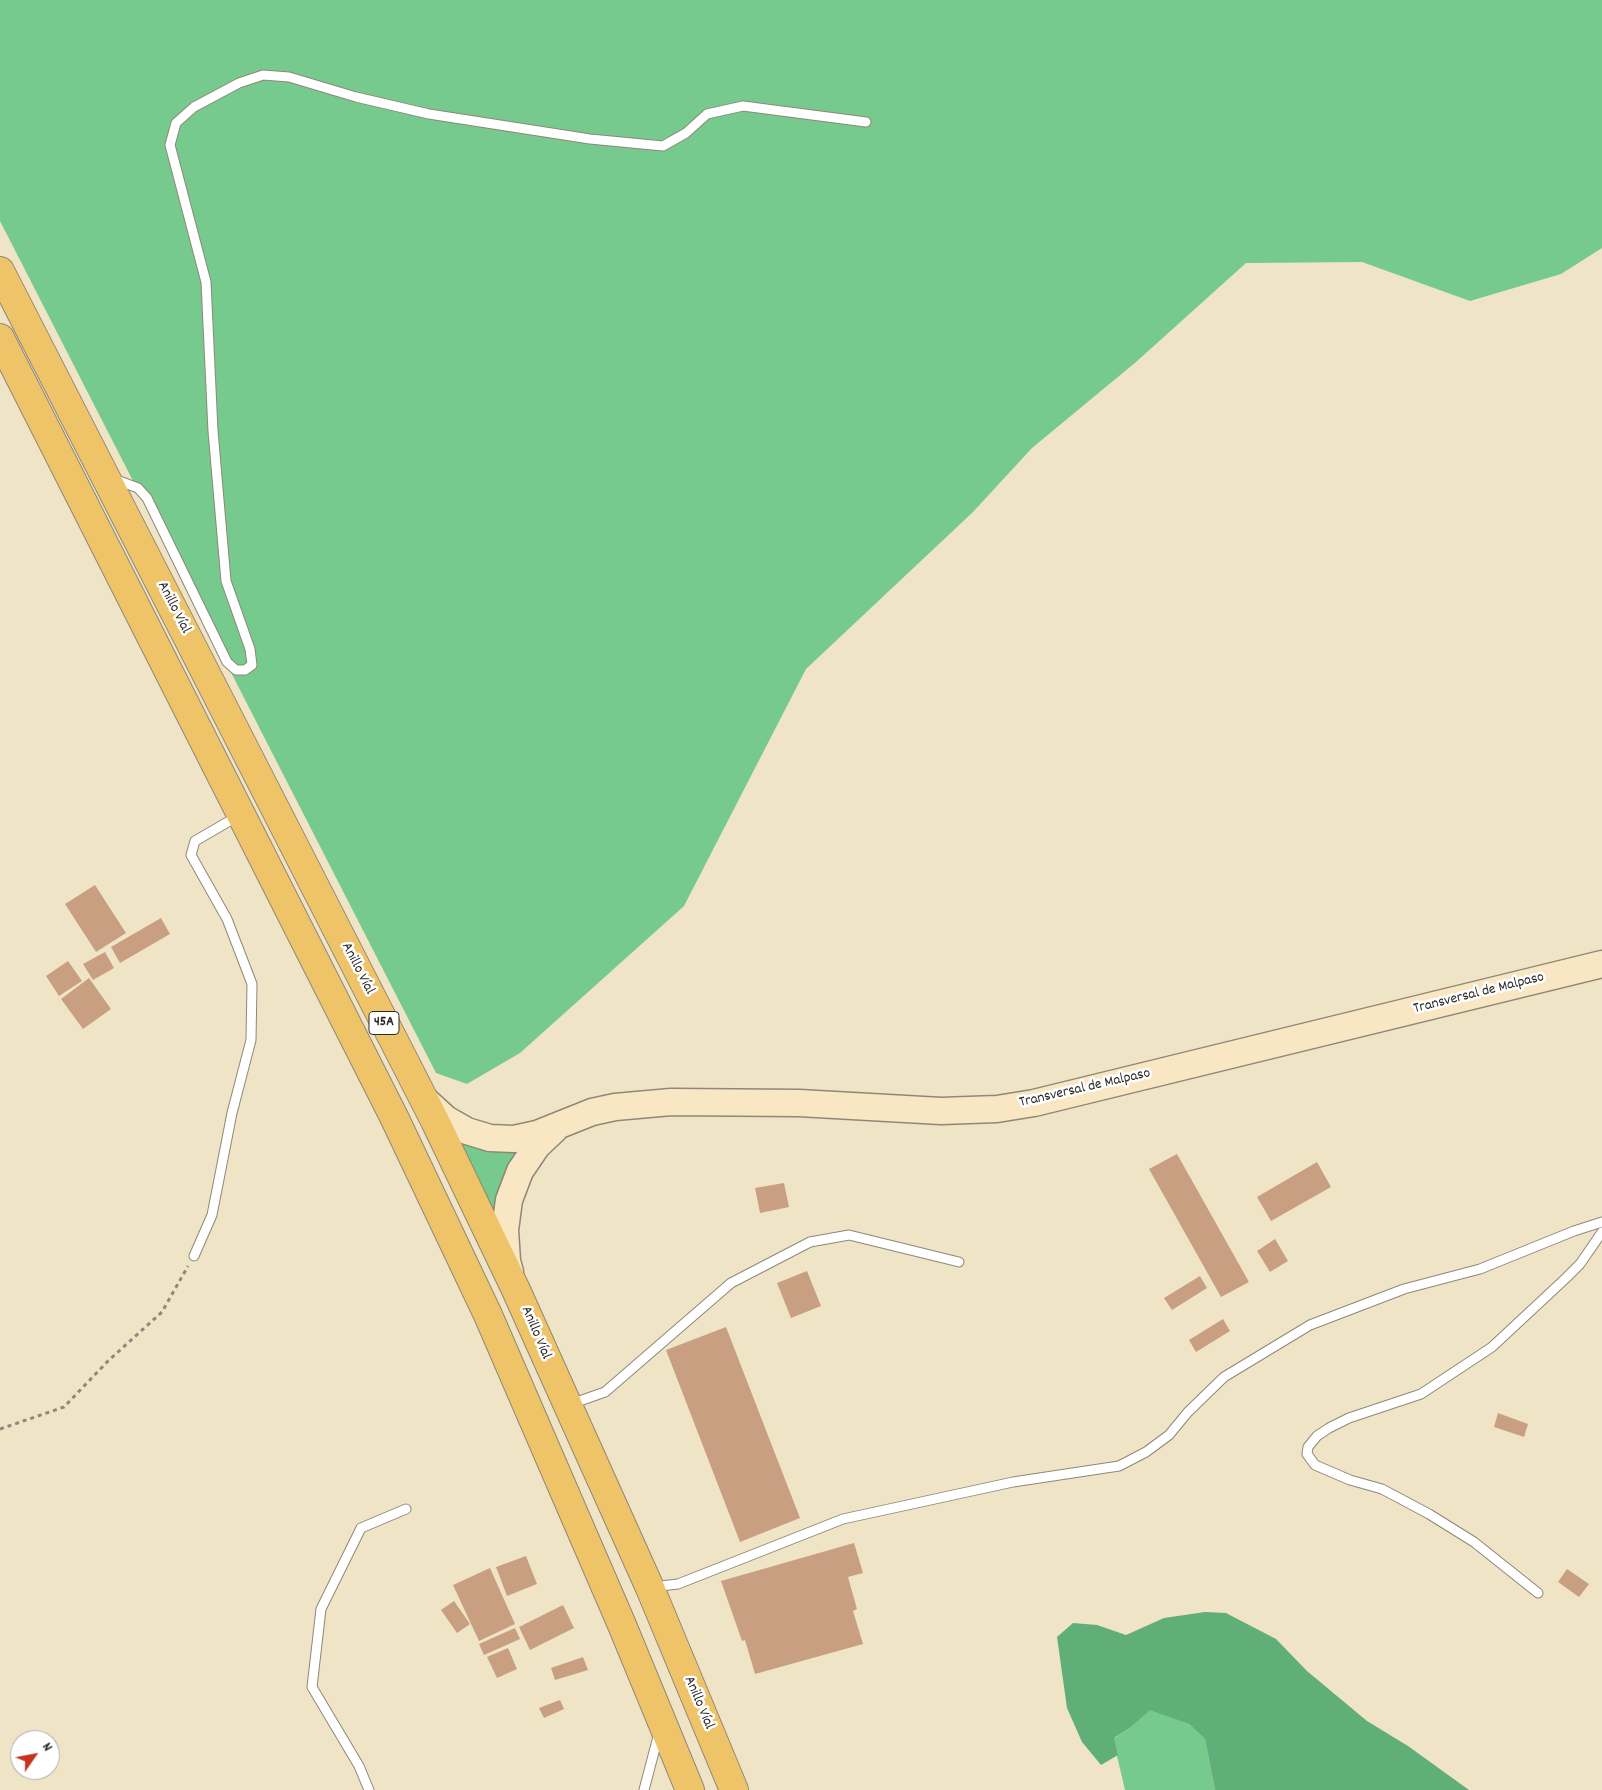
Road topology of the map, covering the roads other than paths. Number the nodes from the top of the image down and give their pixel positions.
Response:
1 (866, 122) dead end
2 (0, 271) edge
3 (0, 338) edge
4 (105, 474) junction
5 (241, 815) junction
6 (1602, 964) edge
7 (422, 1096) junction
8 (559, 1125) junction
9 (1602, 1222) edge
10 (1602, 1232) edge
11 (194, 1256) road end
12 (959, 1262) dead end
13 (516, 1290) junction
14 (566, 1406) junction
15 (406, 1509) dead end
16 (650, 1588) junction
17 (1538, 1593) dead end
18 (662, 1723) junction
19 (369, 1790) edge
20 (644, 1790) edge
21 (690, 1790) edge
22 (734, 1790) edge

1 - 4 lane
2 - 4 highway, Anillo Víal / 45A
3 - 5 highway, 45A
4 - 7 highway, Anillo Víal / 45A
5 - 11 lane
5 - 18 highway, 45A
6 - 8 main road, Transversal de Malpaso
7 - 8 main road, Transversal de Malpaso
7 - 13 highway, Anillo Víal / 45A
8 - 13 main road, Transversal de Malpaso
9 - 16 lane
10 - 17 lane
12 - 14 lane
13 - 14 highway, Anillo Víal / 45A
14 - 16 highway, Anillo Víal / 45A
15 - 19 lane
16 - 22 highway, Anillo Víal / 45A
18 - 20 lane
18 - 21 highway, 45A

